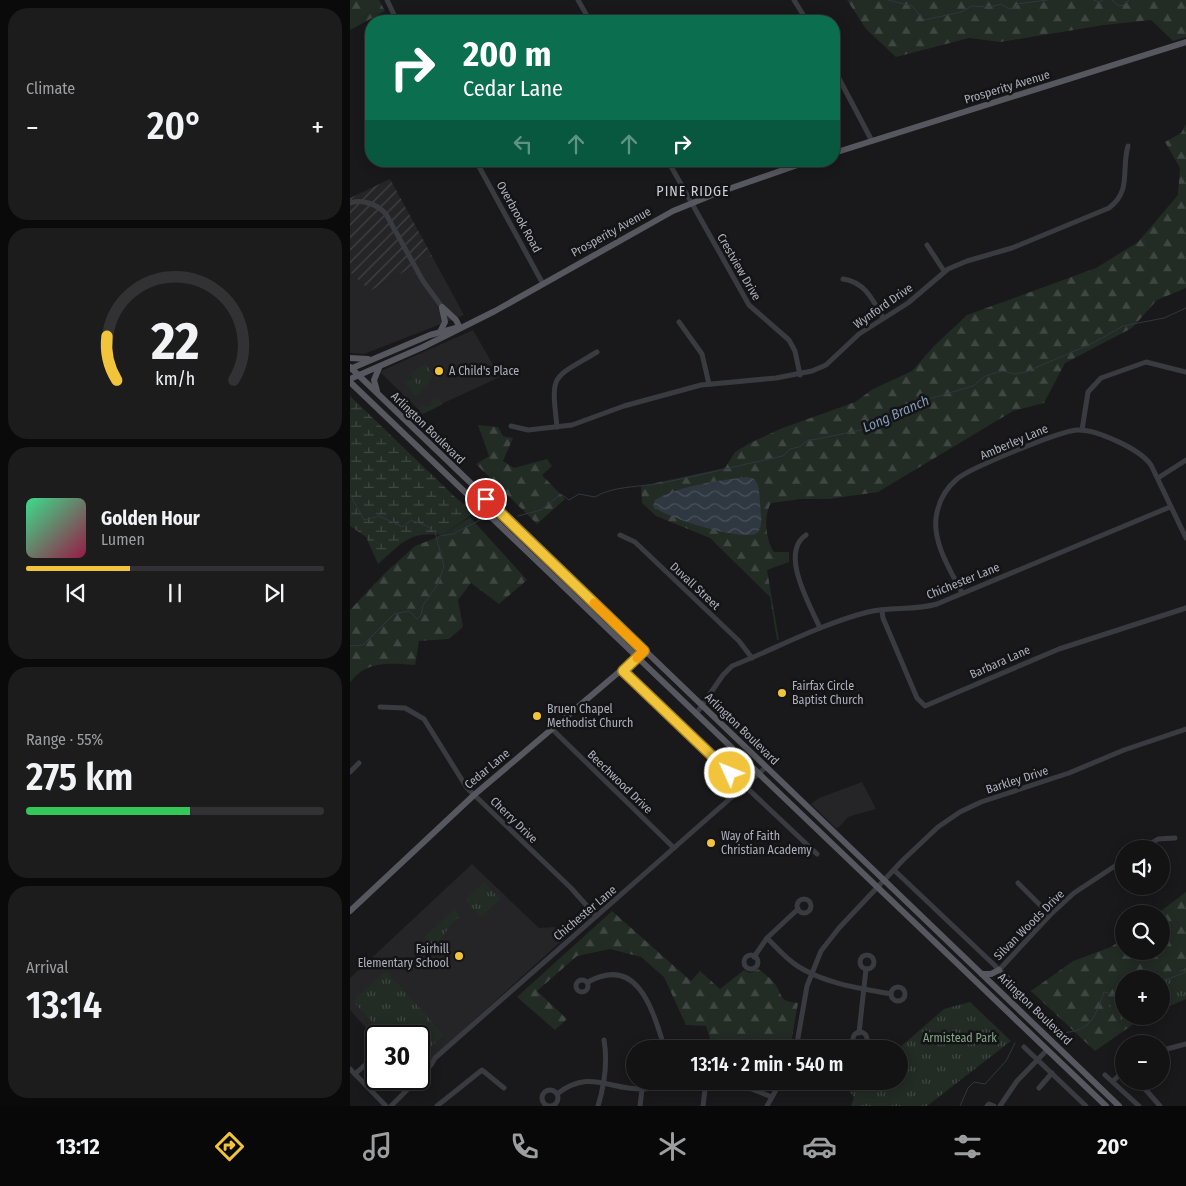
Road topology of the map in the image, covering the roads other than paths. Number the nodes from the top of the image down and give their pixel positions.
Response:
1 (387, 0) edge
2 (578, 0) edge
3 (794, 0) edge
4 (395, 15) edge
5 (587, 15) edge
6 (803, 15) edge
7 (1186, 42) edge
8 (840, 80) edge
9 (872, 141) junction
10 (1128, 146) dead end
11 (840, 151) edge
12 (479, 167) edge
13 (671, 167) edge
14 (792, 167) edge
15 (350, 203) edge
16 (691, 203) junction
17 (927, 245) dead end
18 (944, 271) junction
19 (843, 279) dead end
20 (543, 284) junction
21 (442, 307) junction
22 (883, 318) junction
23 (678, 322) dead end
24 (460, 328) junction
25 (440, 332) junction
26 (597, 352) dead end
27 (350, 358) edge
28 (376, 358) junction
29 (381, 367) junction
30 (350, 368) edge
31 (1186, 372) edge
32 (800, 375) junction
33 (358, 376) junction
34 (350, 380) edge
35 (709, 384) junction
36 (383, 400) junction
37 (511, 426) dead end
38 (556, 427) junction
39 (1082, 430) junction
40 (1186, 460) edge
41 (1158, 478) junction
42 (1170, 507) junction
43 (620, 535) dead end
44 (806, 535) dead end
45 (1186, 538) edge
46 (962, 593) junction
47 (1186, 608) edge
48 (882, 610) junction
49 (820, 628) junction
50 (644, 651) junction
51 (638, 658) junction
52 (752, 658) junction
53 (623, 671) junction
54 (380, 707) dead end
55 (703, 707) junction
56 (696, 714) junction
57 (1186, 729) edge
58 (553, 730) junction
59 (359, 763) dead end
60 (766, 767) junction
61 (350, 772) edge
62 (758, 773) junction
63 (743, 786) junction
64 (474, 795) junction
65 (1175, 838) dead end
66 (1156, 840) edge
67 (674, 848) junction
68 (817, 854) dead end
69 (1115, 866) edge
70 (894, 870) junction
71 (884, 880) junction
72 (1018, 883) dead end
73 (877, 887) junction
74 (798, 909) dead end
75 (350, 911) edge
76 (1050, 915) junction
77 (596, 916) junction
78 (767, 938) junction
79 (754, 957) dead end
80 (866, 969) dead end
81 (999, 970) junction
82 (811, 973) junction
83 (982, 974) junction
84 (1008, 978) dead end
85 (588, 982) dead end
86 (863, 989) junction
87 (891, 994) dead end
88 (859, 1032) dead end
89 (604, 1040) dead end
90 (662, 1040) edge
91 (797, 1040) edge
92 (1185, 1046) edge
93 (1024, 1047) dead end
94 (1170, 1048) edge
95 (1047, 1050) junction
96 (1037, 1060) junction
97 (365, 1065) edge
98 (430, 1066) edge
99 (350, 1069) edge
100 (1052, 1073) junction
101 (356, 1074) junction
102 (1106, 1074) dead end
103 (1113, 1082) joint
104 (605, 1083) junction
105 (504, 1088) dead end
106 (626, 1088) edge
107 (1039, 1088) dead end
108 (407, 1090) edge
109 (642, 1090) edge
110 (705, 1090) edge
111 (757, 1090) edge
112 (776, 1090) edge
113 (1146, 1090) edge
114 (557, 1094) dead end
115 (772, 1097) junction
116 (386, 1106) edge
117 (391, 1106) edge
118 (437, 1106) edge
119 (598, 1106) edge
120 (640, 1106) edge
121 (703, 1106) edge
122 (766, 1106) edge
123 (987, 1106) edge
124 (994, 1106) edge
125 (1000, 1106) edge
126 (1086, 1106) edge
127 (1106, 1106) edge
128 (1120, 1106) edge
129 (1139, 1106) edge
130 (1160, 1106) edge

1 - 4 street
2 - 5 street
3 - 6 street
7 - 9 main road, Prosperity Avenue
8 - 9 street
9 - 11 main road, Prosperity Avenue
10 - 18 street, Wynford Drive
12 - 20 street, Overbrook Road
13 - 16 street, Crestview Drive
14 - 16 main road, Prosperity Avenue
15 - 21 street
16 - 20 main road, Prosperity Avenue
16 - 32 street, Crestview Drive
17 - 18 street
18 - 22 street, Wynford Drive
19 - 22 street
20 - 24 main road, Prosperity Avenue
21 - 24 main road
21 - 25 main road
22 - 32 street, Wynford Drive
23 - 35 street
24 - 25 main road, Prosperity Avenue
24 - 29 main road, Prosperity Avenue
25 - 28 main road, Prosperity Avenue
26 - 38 street
27 - 28 main road
28 - 30 main road, Prosperity Avenue
29 - 33 main road, Prosperity Avenue
29 - 36 main road
30 - 33 main road, Arlington Boulevard
31 - 39 street
32 - 35 street, Wynford Drive
33 - 34 main road, Prosperity Avenue
33 - 36 main road, Arlington Boulevard
34 - 51 main road, Arlington Boulevard
35 - 38 street, Wynford Drive
36 - 50 main road, Arlington Boulevard
37 - 38 street, Wynford Drive
39 - 41 street, Amberley Lane
39 - 46 street, Amberley Lane
40 - 41 street
41 - 42 street, Amberley Lane
42 - 45 street, Amberley Lane
42 - 46 street, Chichester Lane
43 - 52 street, Duvall Street
44 - 49 street
46 - 48 street, Chichester Lane
47 - 48 street, Barbara Lane
48 - 49 street, Chichester Lane
49 - 52 street, Chichester Lane
50 - 51 main road, Cedar Lane
50 - 55 main road, Arlington Boulevard
51 - 53 main road, Cedar Lane
51 - 56 main road, Arlington Boulevard
52 - 55 street, Chichester Lane
53 - 58 main road, Cedar Lane
53 - 63 street
54 - 64 street, Cherry Drive
55 - 56 street, Chichester Lane
55 - 60 main road, Arlington Boulevard
56 - 62 main road, Arlington Boulevard
57 - 70 street, Barkley Drive
58 - 64 main road, Cedar Lane
58 - 67 street, Beechwood Drive
59 - 61 street
60 - 62 street, Chichester Lane
60 - 71 main road, Arlington Boulevard
62 - 63 street, Chichester Lane
62 - 73 main road, Arlington Boulevard
63 - 67 street, Chichester Lane
63 - 68 street
64 - 75 main road, Cedar Lane
64 - 77 street, Cherry Drive
65 - 66 street
67 - 77 street, Chichester Lane
69 - 76 street, Silvan Woods Drive
70 - 71 street, Barkley Drive
70 - 81 street
71 - 73 street, Barkley Drive
71 - 83 main road, Arlington Boulevard
72 - 76 street
73 - 82 street, Barkley Drive
73 - 95 main road, Arlington Boulevard
74 - 78 street
76 - 81 street, Silvan Woods Drive
77 - 98 street, Chichester Lane
78 - 79 street
78 - 82 street
80 - 86 street
81 - 83 main road
81 - 84 street
82 - 86 street
82 - 91 street, Barkley Drive
83 - 128 main road, Arlington Boulevard
85 - 90 street
86 - 87 street
86 - 88 street
89 - 104 street
92 - 94 street
93 - 96 street
95 - 96 street
95 - 127 main road, Arlington Boulevard
96 - 100 street
96 - 125 street
97 - 101 street
99 - 101 street
100 - 107 street
100 - 126 street
101 - 116 street
102 - 103 street
103 - 129 street
104 - 106 street
104 - 114 street
104 - 119 street
105 - 118 street
108 - 117 street
109 - 120 street
110 - 121 street
111 - 115 street
112 - 115 street
113 - 130 street
115 - 122 street
123 - 124 street

